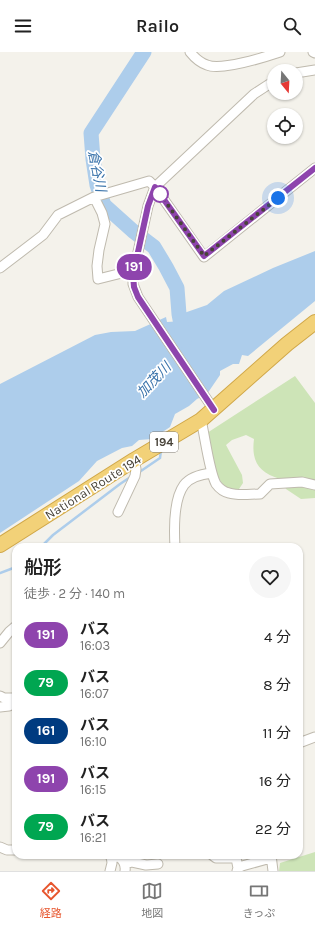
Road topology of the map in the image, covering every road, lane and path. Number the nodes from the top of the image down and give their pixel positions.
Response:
1 (190, 52) edge
2 (280, 52) edge
3 (315, 70) edge
4 (303, 72) edge
5 (267, 86) edge
6 (315, 168) edge
7 (155, 187) junction
8 (94, 197) junction
9 (0, 268) edge
10 (134, 270) junction
11 (315, 322) edge
12 (212, 407) junction
13 (201, 420) junction
14 (134, 460) junction
15 (212, 474) junction
16 (315, 485) edge
17 (118, 512) dead end
18 (175, 543) edge
19 (0, 545) edge
20 (12, 629) edge
21 (0, 643) edge
22 (0, 696) edge
23 (12, 698) edge
24 (315, 737) edge
25 (303, 742) edge
26 (0, 847) edge
27 (12, 850) edge
28 (111, 859) edge
29 (236, 859) edge
30 (264, 859) edge
31 (271, 859) edge
32 (158, 864) dead end
33 (125, 867) edge
34 (237, 870) edge
35 (110, 871) edge
36 (273, 871) edge

1 - 2 street
3 - 4 street
5 - 7 street
6 - 7 street
7 - 8 street
7 - 10 street
8 - 9 street
8 - 10 street
10 - 12 street
11 - 12 highway, National Route 194 / 194
12 - 13 highway, National Route 194 / 194
13 - 14 highway, National Route 194 / 194
13 - 15 street
14 - 17 street
14 - 19 highway, National Route 194 / 194
15 - 16 street
15 - 18 street
20 - 21 street
22 - 23 street
24 - 25 street
26 - 27 street
28 - 35 street
29 - 34 street
30 - 34 street
31 - 36 street
32 - 33 street

